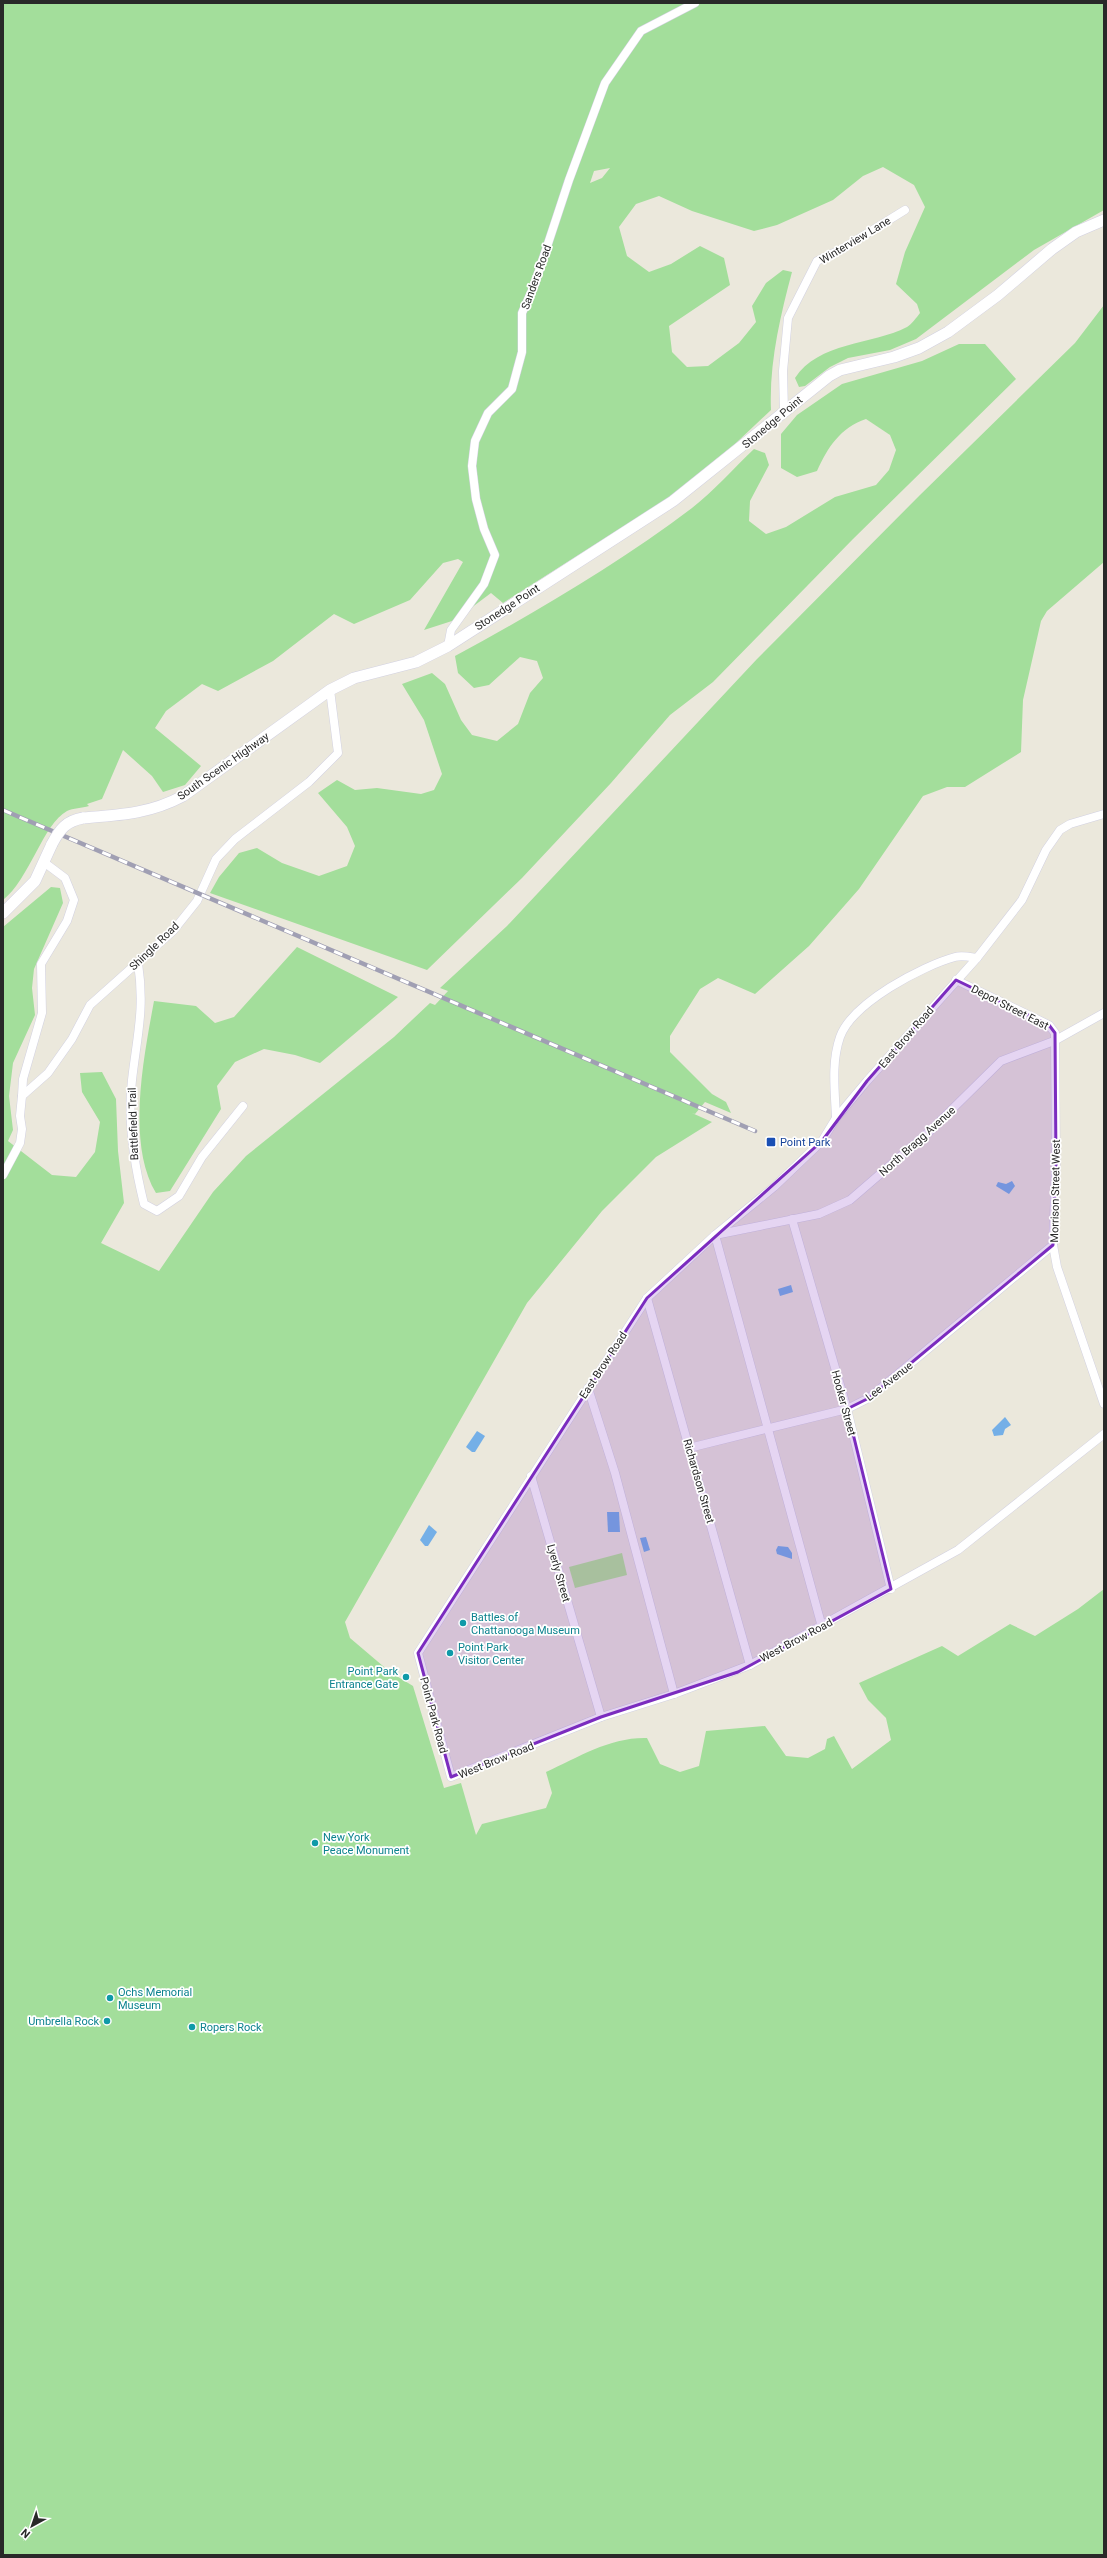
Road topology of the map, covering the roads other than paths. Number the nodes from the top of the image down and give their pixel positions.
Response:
1 (695, 3) edge
2 (905, 210) dead end
3 (1104, 220) edge
4 (784, 412) junction
5 (448, 646) junction
6 (330, 690) junction
7 (1104, 814) edge
8 (45, 862) junction
9 (3, 913) edge
10 (977, 958) junction
11 (138, 963) junction
12 (956, 980) junction
13 (1104, 1012) edge
14 (1054, 1041) junction
15 (22, 1096) junction
16 (243, 1106) dead end
17 (836, 1118) junction
18 (3, 1175) edge
19 (792, 1219) junction
20 (715, 1236) junction
21 (1053, 1245) junction
22 (647, 1298) junction
23 (588, 1388) junction
24 (1104, 1404) edge
25 (847, 1409) junction
26 (767, 1430) junction
27 (1104, 1434) edge
28 (689, 1448) junction
29 (531, 1476) junction
30 (891, 1589) junction
31 (822, 1627) junction
32 (418, 1653) joint
33 (750, 1665) junction
34 (674, 1694) junction
35 (602, 1717) junction
36 (451, 1777) joint

1 - 5 street, Sanders Road
2 - 4 street, Winterview Lane
3 - 4 main road, Stonedge Point
4 - 5 main road, Stonedge Point
5 - 6 main road, South Scenic Highway
6 - 8 main road, South Scenic Highway, bridge
6 - 11 street, Shingle Road
7 - 10 street, East Brow Road
8 - 9 main road, South Scenic Highway
8 - 15 street
10 - 12 street, East Brow Road
10 - 17 street
11 - 15 street, Shingle Road
11 - 16 street, Battlefield Trail
12 - 14 street, Depot Street East
12 - 17 street, East Brow Road
13 - 14 street, North Bragg Avenue
14 - 19 street, North Bragg Avenue
14 - 21 street, Morrison Street West
15 - 18 street
17 - 20 street, East Brow Road
19 - 20 street, North Bragg Avenue
19 - 25 street, Hooker Street
20 - 22 street, East Brow Road
20 - 26 street
21 - 24 street, Morrison Street West
21 - 25 street, Lee Avenue
22 - 23 street, East Brow Road
22 - 28 street, Richardson Street
23 - 29 street, East Brow Road
23 - 34 street
25 - 26 street, Lee Avenue
25 - 30 street, Hooker Street
26 - 28 street, Lee Avenue
26 - 31 street
27 - 30 street, West Brow Road
28 - 33 street, Richardson Street
29 - 32 street, East Brow Road
29 - 35 street, Lyerly Street
30 - 31 street, West Brow Road
31 - 33 street, West Brow Road
32 - 36 street, Point Park Road
33 - 34 street, West Brow Road
34 - 35 street, West Brow Road
35 - 36 street, West Brow Road

